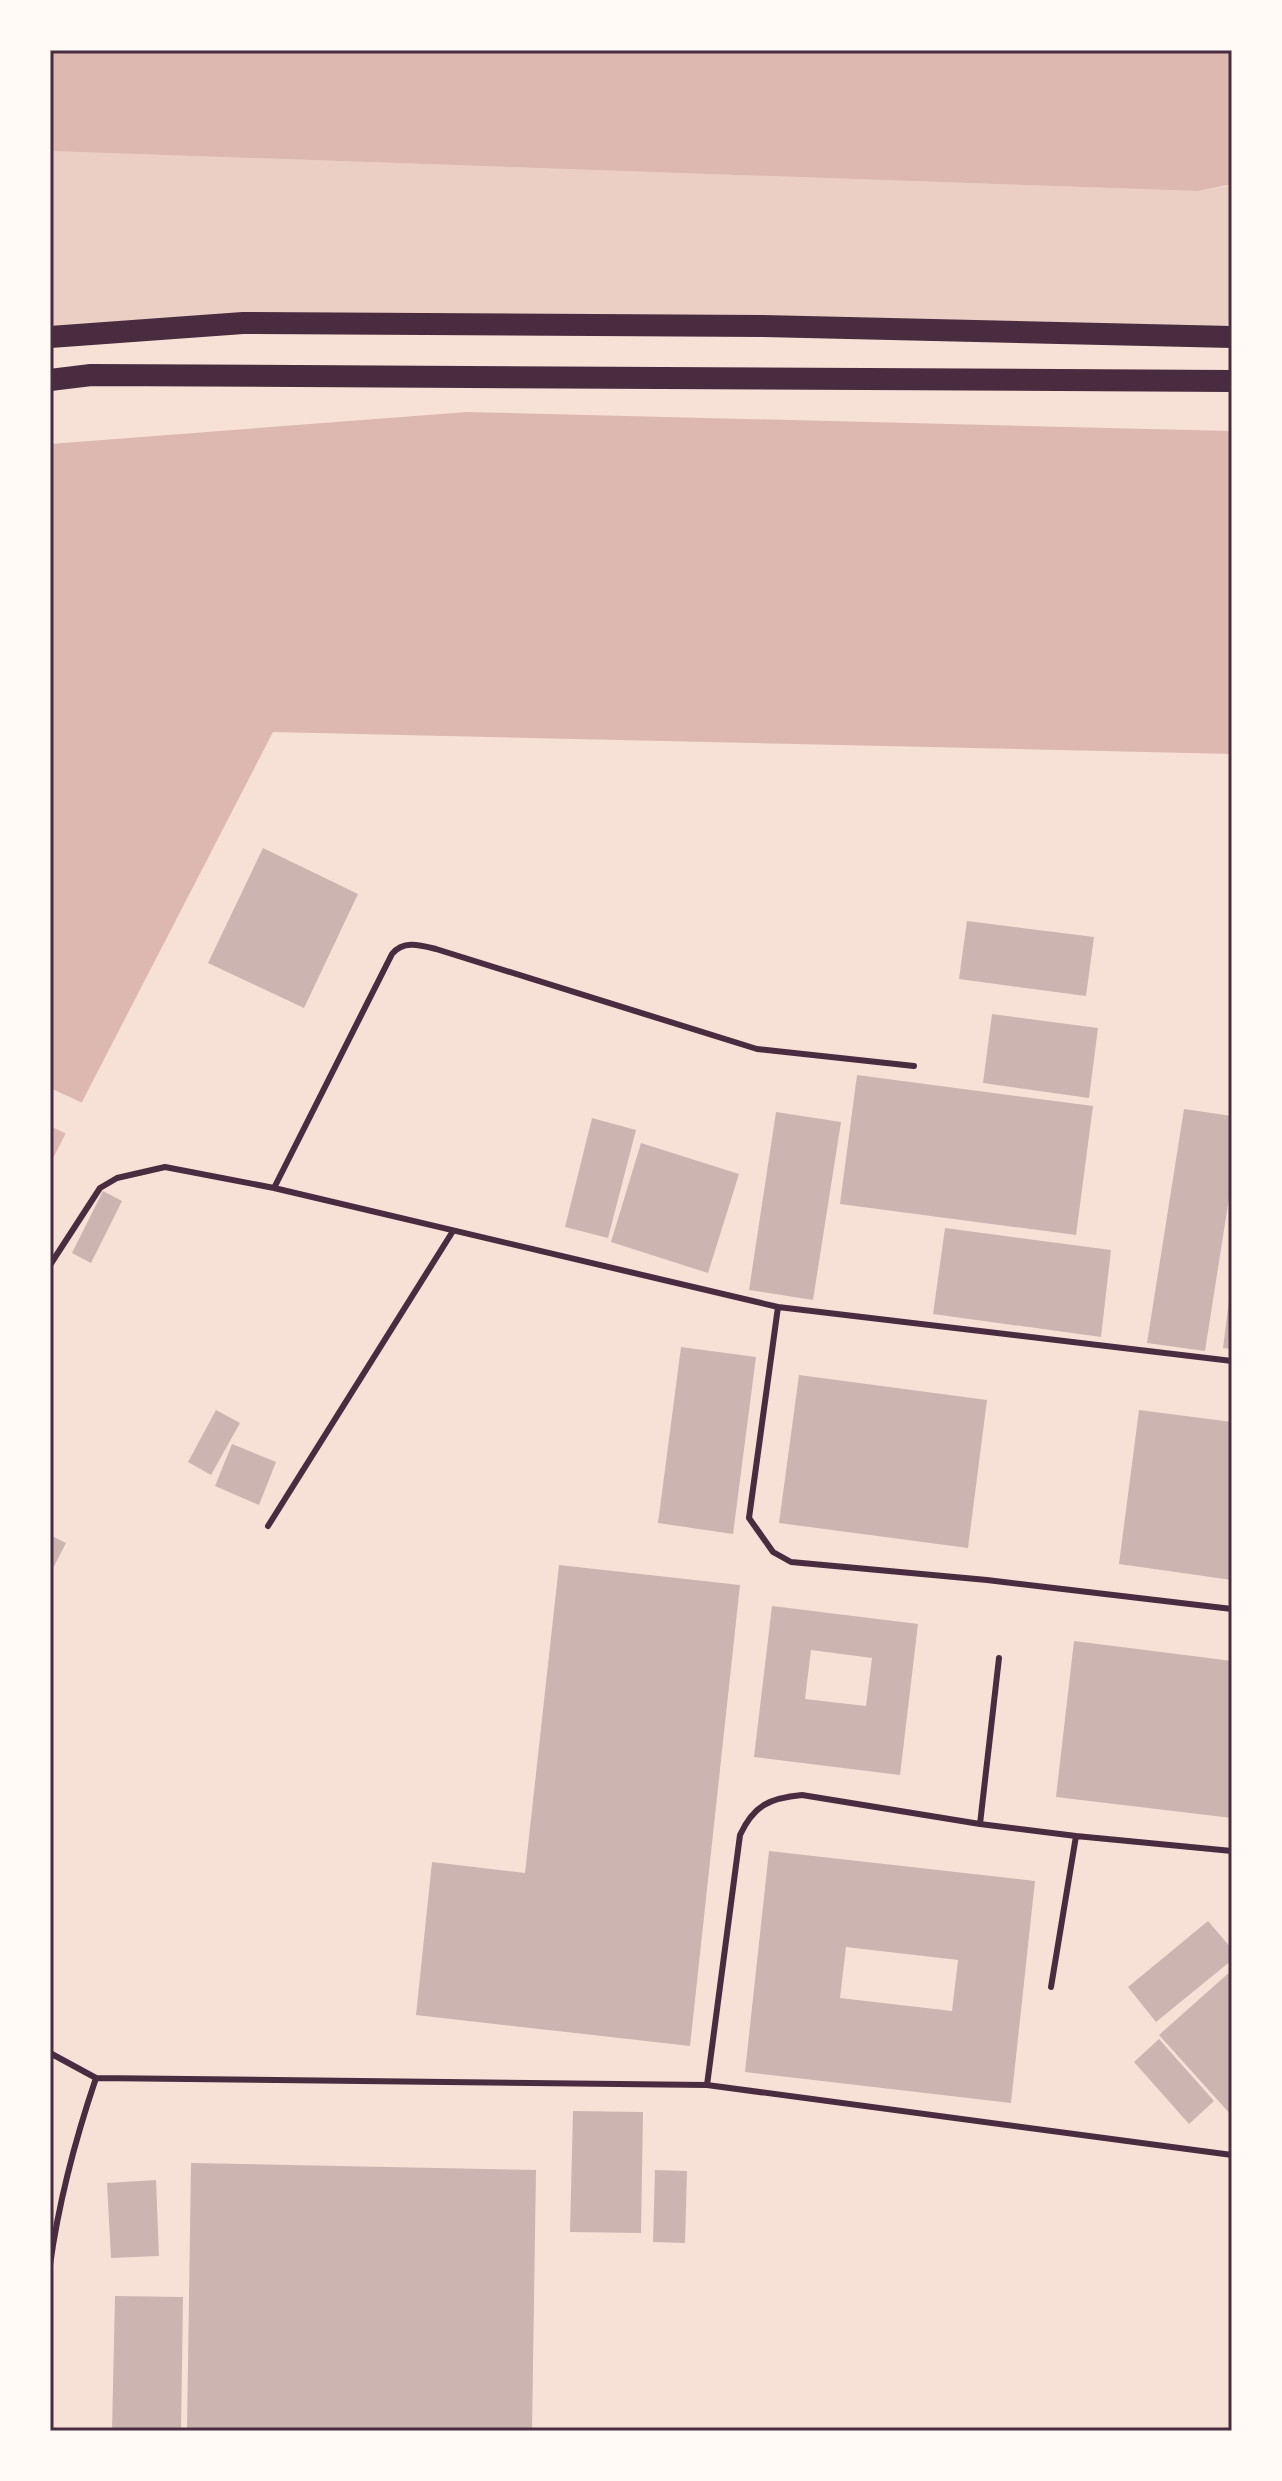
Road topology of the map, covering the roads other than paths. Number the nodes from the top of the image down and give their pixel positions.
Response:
1 (50, 337) edge
2 (1232, 337) edge
3 (50, 380) edge
4 (1232, 381) edge
5 (914, 1066) dead end
6 (274, 1188) junction
7 (453, 1231) junction
8 (50, 1265) edge
9 (778, 1307) junction
10 (1232, 1361) edge
11 (268, 1526) dead end
12 (1232, 1609) edge
13 (999, 1658) dead end
14 (980, 1824) junction
15 (1076, 1836) junction
16 (1232, 1851) edge
17 (1051, 1987) dead end
18 (50, 2053) edge
19 (96, 2078) junction
20 (707, 2085) junction
21 (1232, 2155) edge
22 (50, 2265) edge

1 - 2 highway
3 - 4 highway
5 - 6 lane
6 - 7 lane
6 - 8 lane
7 - 9 lane
7 - 11 lane
9 - 10 lane
9 - 12 lane
13 - 14 lane
14 - 15 lane
14 - 20 lane
15 - 16 lane
15 - 17 lane
18 - 19 lane
19 - 20 lane
19 - 22 lane
20 - 21 lane

